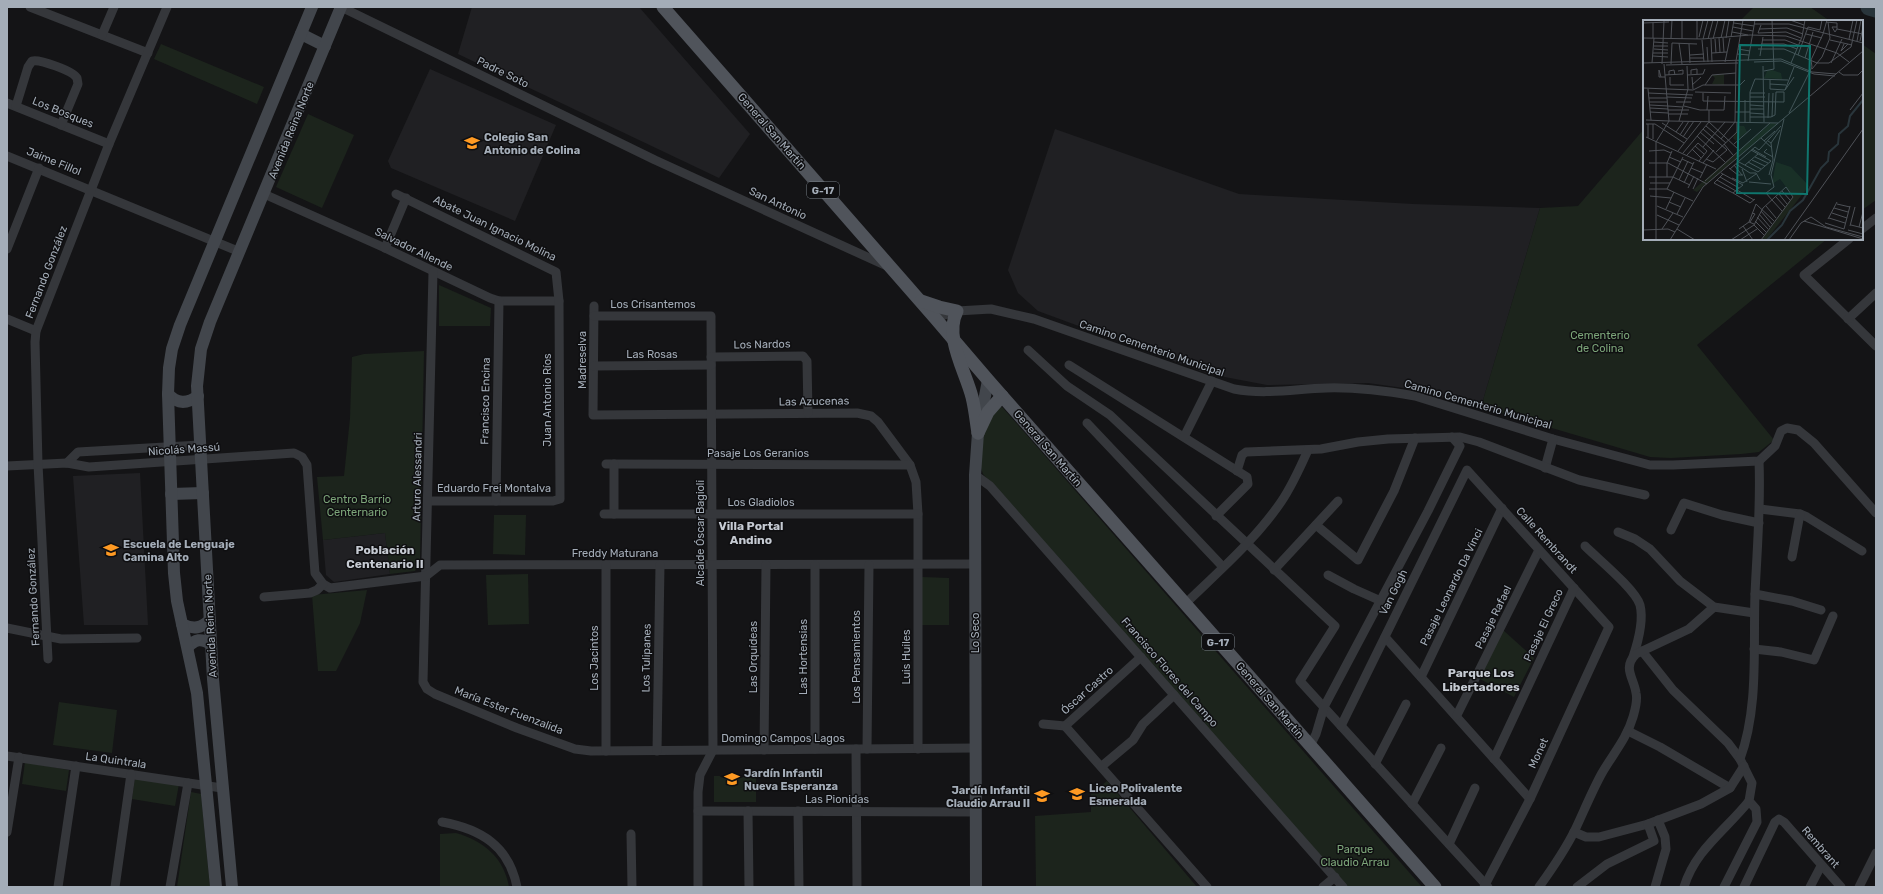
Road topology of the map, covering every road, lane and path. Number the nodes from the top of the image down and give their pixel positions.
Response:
1 (30, 7) edge
2 (114, 7) edge
3 (167, 7) edge
4 (312, 7) edge
5 (340, 7) edge
6 (663, 7) edge
7 (301, 34) junction
8 (102, 35) junction
9 (325, 46) junction
10 (148, 53) junction
11 (11, 104) edge
12 (61, 125) junction
13 (109, 144) junction
14 (7, 156) edge
15 (655, 160) joint
16 (38, 168) junction
17 (91, 190) junction
18 (264, 194) junction
19 (396, 194) dead end
20 (406, 198) junction
21 (1876, 218) edge
22 (1863, 228) edge
23 (1848, 240) edge
24 (214, 241) junction
25 (385, 248) junction
26 (7, 249) edge
27 (240, 252) junction
28 (892, 269) junction
29 (433, 272) junction
30 (1876, 293) edge
31 (920, 300) junction
32 (499, 301) junction
33 (559, 301) junction
34 (594, 306) dead end
35 (957, 311) junction
36 (594, 316) junction
37 (711, 316) joint
38 (935, 318) junction
39 (1848, 318) junction
40 (7, 319) edge
41 (36, 331) junction
42 (954, 341) junction
43 (1876, 346) edge
44 (1028, 350) dead end
45 (711, 361) junction
46 (1069, 365) dead end
47 (594, 366) junction
48 (988, 380) junction
49 (1212, 381) junction
50 (168, 394) junction
51 (198, 396) junction
52 (1002, 396) junction
53 (808, 413) junction
54 (712, 414) junction
55 (594, 415) joint
56 (1087, 423) dead end
57 (978, 433) junction
58 (1184, 436) junction
59 (1452, 437) junction
60 (1415, 438) junction
61 (1553, 439) junction
62 (200, 445) junction
63 (169, 447) junction
64 (1308, 450) junction
65 (201, 460) junction
66 (1759, 461) junction
67 (68, 462) junction
68 (170, 462) junction
69 (38, 464) junction
70 (712, 465) junction
71 (910, 465) junction
72 (7, 466) edge
73 (1545, 468) junction
74 (1467, 470) joint
75 (1237, 471) junction
76 (975, 475) junction
77 (203, 493) junction
78 (171, 494) junction
79 (1644, 495) dead end
80 (560, 498) joint
81 (428, 501) junction
82 (1338, 501) dead end
83 (496, 502) junction
84 (1502, 508) junction
85 (1760, 509) junction
86 (1876, 513) edge
87 (604, 514) dead end
88 (614, 514) junction
89 (712, 514) junction
90 (918, 514) junction
91 (1800, 514) junction
92 (1216, 516) junction
93 (1759, 523) junction
94 (1316, 525) junction
95 (1671, 530) dead end
96 (1618, 532) dead end
97 (1246, 543) junction
98 (1585, 546) dead end
99 (1539, 550) junction
100 (1862, 551) dead end
101 (1792, 557) dead end
102 (975, 564) junction
103 (606, 565) junction
104 (660, 565) junction
105 (712, 565) junction
106 (766, 565) junction
107 (815, 565) junction
108 (869, 565) junction
109 (918, 565) junction
110 (1223, 567) junction
111 (1274, 570) junction
112 (1328, 575) dead end
113 (426, 576) junction
114 (323, 584) junction
115 (1574, 588) junction
116 (1755, 594) junction
117 (264, 597) dead end
118 (1381, 601) junction
119 (1185, 604) junction
120 (1714, 607) junction
121 (1821, 610) dead end
122 (1754, 613) junction
123 (1833, 616) dead end
124 (210, 620) junction
125 (182, 624) junction
126 (1609, 627) joint
127 (7, 628) edge
128 (1385, 636) junction
129 (47, 637) junction
130 (137, 638) dead end
131 (211, 644) junction
132 (188, 647) junction
133 (1754, 649) junction
134 (1642, 651) junction
135 (1141, 657) junction
136 (1633, 657) junction
137 (48, 659) dead end
138 (1421, 677) junction
139 (423, 682) joint
140 (1174, 695) junction
141 (1406, 704) dead end
142 (1324, 707) junction
143 (1457, 715) junction
144 (1043, 724) dead end
145 (1065, 726) junction
146 (1341, 726) junction
147 (1628, 732) junction
148 (1310, 746) junction
149 (976, 748) junction
150 (1441, 748) dead end
151 (856, 749) junction
152 (868, 749) junction
153 (918, 749) junction
154 (713, 750) junction
155 (764, 750) junction
156 (815, 750) junction
157 (591, 751) joint
158 (606, 751) junction
159 (656, 751) junction
160 (7, 756) edge
161 (19, 757) junction
162 (1494, 759) junction
163 (1742, 763) junction
164 (1375, 764) junction
165 (76, 766) junction
166 (1102, 766) junction
167 (131, 774) junction
168 (188, 782) junction
169 (207, 785) junction
170 (222, 788) junction
171 (1475, 788) dead end
172 (1730, 788) junction
173 (1530, 799) junction
174 (1749, 801) junction
175 (1412, 804) junction
176 (698, 811) junction
177 (748, 811) junction
178 (798, 811) junction
179 (857, 812) junction
180 (976, 812) junction
181 (1658, 820) junction
182 (442, 822) dead end
183 (1648, 824) junction
184 (7, 832) edge
185 (1574, 832) junction
186 (631, 834) dead end
187 (1448, 844) junction
188 (1876, 853) edge
189 (1821, 866) junction
190 (1335, 877) junction
191 (1486, 886) edge
192 (58, 887) edge
193 (115, 887) edge
194 (170, 887) edge
195 (216, 887) edge
196 (232, 887) edge
197 (517, 887) edge
198 (632, 887) edge
199 (698, 887) edge
200 (749, 887) edge
201 (799, 887) edge
202 (857, 887) edge
203 (976, 887) edge
204 (1207, 887) edge
205 (1323, 887) edge
206 (1344, 887) edge
207 (1435, 887) edge
208 (1539, 887) edge
209 (1577, 887) edge
210 (1655, 887) edge
211 (1684, 887) edge
212 (1724, 887) edge
213 (1744, 887) edge
214 (1810, 887) edge
215 (1841, 887) edge
216 (1858, 887) edge

1 - 8 street
2 - 8 street
3 - 10 street, Fernando González
4 - 7 street
5 - 9 street, Avenida Reina Norte
5 - 15 street, Padre Soto
6 - 28 main road, General San Martín / G-17
7 - 9 street
7 - 24 street
8 - 10 street
9 - 18 street, Avenida Reina Norte
10 - 13 street, Fernando González
11 - 12 street, Los Bosques
11 - 12 street
12 - 13 street, Los Bosques
13 - 17 street, Fernando González
14 - 16 street, Jaime Fillol
15 - 28 street, San Antonio
16 - 17 street, Jaime Fillol
16 - 26 street
17 - 24 street
17 - 41 street, Fernando González
18 - 25 street, Salvador Allende
18 - 27 street, Avenida Reina Norte
19 - 20 street, Abate Juan Ignacio Molina
20 - 25 street
20 - 33 street, Abate Juan Ignacio Molina
21 - 22 street
23 - 39 street
24 - 27 street
24 - 50 street
25 - 29 street, Salvador Allende
27 - 51 street, Avenida Reina Norte
28 - 31 main road, General San Martín / G-17
29 - 32 street, Salvador Allende
29 - 81 street, Arturo Alessandri
30 - 39 street
31 - 35 main road
31 - 38 main road, General San Martín / G-17
32 - 33 street, Salvador Allende
32 - 83 street, Francisco Encina
33 - 80 street, Juan Antonio Ríos
34 - 36 street, Madreselva
35 - 38 street, Camino Cementerio Municipal
35 - 42 main road
35 - 49 street, Camino Cementerio Municipal
36 - 37 street, Los Crisantemos
36 - 47 street, Madreselva
37 - 45 street, Alcalde Óscar Bagioli
38 - 42 main road, General San Martín / G-17
39 - 43 street
40 - 41 street
41 - 69 street, Fernando González
42 - 48 main road, General San Martín / G-17
42 - 57 main road
44 - 92 street
45 - 47 street, Las Rosas
45 - 53 street, Los Nardos
45 - 54 street, Alcalde Óscar Bagioli
46 - 58 street
47 - 55 street, Madreselva
48 - 52 main road, General San Martín / G-17
48 - 57 street, Lo Seco
49 - 58 street
49 - 61 street, Camino Cementerio Municipal
50 - 51 street
50 - 63 street
51 - 62 street, Avenida Reina Norte
52 - 57 main road
52 - 119 main road, General San Martín / G-17
53 - 54 street, Las Azucenas
53 - 71 street, Las Azucenas
54 - 55 street, Las Azucenas
54 - 70 street, Alcalde Óscar Bagioli
56 - 110 street
57 - 76 street, Lo Seco
58 - 75 street
59 - 60 street
59 - 73 street
59 - 118 street
60 - 64 street
60 - 94 street
61 - 66 street, Camino Cementerio Municipal
61 - 73 street
62 - 63 street, Nicolás Massú
62 - 65 street, Avenida Reina Norte
63 - 67 street, Nicolás Massú
63 - 68 street
64 - 75 street
64 - 97 street
65 - 68 street, Nicolás Massú
65 - 77 street, Avenida Reina Norte
65 - 114 street, Nicolás Massú
66 - 85 street
66 - 86 street
67 - 68 street, Nicolás Massú
67 - 69 street, Nicolás Massú
68 - 78 street
69 - 72 street, Nicolás Massú
69 - 129 street, Fernando González
70 - 71 street, Pasaje Los Geranios
70 - 88 street, Pasaje Los Geranios
70 - 89 street, Alcalde Óscar Bagioli
71 - 90 street, Las Azucenas
73 - 79 street
74 - 84 street, Calle Rembrandt
74 - 128 street, Van Gogh
75 - 92 street
76 - 102 street, Lo Seco
76 - 135 street, Francisco Flores del Campo
77 - 78 street
77 - 124 street, Avenida Reina Norte
78 - 125 street
80 - 83 street, Eduardo Frei Montalva
81 - 83 street, Eduardo Frei Montalva
81 - 113 street, Arturo Alessandri
82 - 94 street
84 - 99 street, Calle Rembrandt
84 - 138 street, Pasaje Leonardo Da Vinci
85 - 91 street
85 - 93 street
87 - 88 street, Los Gladiolos
88 - 89 street, Los Gladiolos
89 - 90 street, Los Gladiolos
89 - 105 street, Alcalde Óscar Bagioli
90 - 109 street, Las Azucenas
91 - 100 street
91 - 101 street
92 - 97 street
93 - 95 street
93 - 116 street
94 - 111 street
96 - 120 street
97 - 110 street
97 - 111 street
98 - 136 street
99 - 115 street, Calle Rembrandt
99 - 143 street, Pasaje Rafael
102 - 109 street, Freddy Maturana
102 - 149 street, Lo Seco
103 - 104 street, Freddy Maturana
103 - 113 street, Freddy Maturana
103 - 158 street, Los Jacintos
104 - 105 street, Freddy Maturana
104 - 159 street, Los Tulipanes
105 - 106 street, Freddy Maturana
105 - 154 street, Alcalde Óscar Bagioli
106 - 107 street, Freddy Maturana
106 - 155 street, Las Orquídeas
107 - 108 street, Freddy Maturana
107 - 156 street, Las Hortensias
108 - 109 street, Freddy Maturana
108 - 152 street, Los Pensamientos
109 - 153 street, Luis Huiles
110 - 119 street
111 - 142 street
112 - 118 street
113 - 114 street, Freddy Maturana
113 - 139 street, Arturo Alessandri
114 - 117 street
115 - 126 street, Calle Rembrandt
115 - 162 street, Pasaje El Greco
116 - 121 street
116 - 122 street
118 - 142 street
119 - 148 main road, General San Martín / G-17
120 - 122 street
120 - 134 street
122 - 133 street
123 - 133 street
124 - 125 street
124 - 131 street, Avenida Reina Norte
125 - 132 street
126 - 173 street, Monet
127 - 129 street
128 - 138 street
128 - 146 street, Van Gogh
129 - 130 street
129 - 137 street, Fernando González
131 - 132 street
131 - 170 street, Avenida Reina Norte
132 - 169 street
133 - 163 street
134 - 136 street
134 - 163 street
135 - 140 street, Francisco Flores del Campo
135 - 145 street, Óscar Castro
136 - 147 street
138 - 143 street
139 - 157 street, María Ester Fuenzalida
140 - 166 street
140 - 190 street, Francisco Flores del Campo
141 - 164 street
142 - 146 street
142 - 148 street
143 - 162 street
144 - 145 street, Óscar Castro
145 - 166 street
146 - 164 street
147 - 172 street
147 - 185 street
148 - 207 main road, General San Martín / G-17
149 - 153 street, Domingo Campos Lagos
149 - 180 street, Lo Seco
150 - 175 street
151 - 152 street, Domingo Campos Lagos
151 - 156 street, Domingo Campos Lagos
151 - 179 street
152 - 153 street, Domingo Campos Lagos
154 - 155 street, Domingo Campos Lagos
154 - 159 street, Domingo Campos Lagos
154 - 176 street
155 - 156 street, Domingo Campos Lagos
157 - 158 street, Domingo Campos Lagos
158 - 159 street, Domingo Campos Lagos
160 - 161 street, La Quintrala
161 - 165 street, La Quintrala
161 - 184 street
162 - 173 street
163 - 172 street
163 - 174 street
164 - 175 street
165 - 167 street, La Quintrala
165 - 192 street
166 - 204 street
167 - 168 street, La Quintrala
167 - 193 street
168 - 169 street, La Quintrala
168 - 194 street
169 - 170 street, La Quintrala
169 - 195 street
170 - 196 street, Avenida Reina Norte
171 - 187 street
172 - 181 street
173 - 191 street, Monet
174 - 211 street
174 - 212 street
175 - 187 street
176 - 177 street, Las Pionidas
176 - 199 street
177 - 178 street, Las Pionidas
177 - 200 street
178 - 179 street, Las Pionidas
178 - 201 street
179 - 180 street, Las Pionidas
179 - 202 street
180 - 203 street, Lo Seco
181 - 183 street
181 - 210 street
182 - 197 street
183 - 185 street
183 - 209 street
185 - 208 street
186 - 198 street
187 - 191 street
188 - 216 street
189 - 213 street, Rembrant
189 - 214 street
189 - 215 street, Rembrant
190 - 205 street
190 - 206 street, Francisco Flores del Campo

